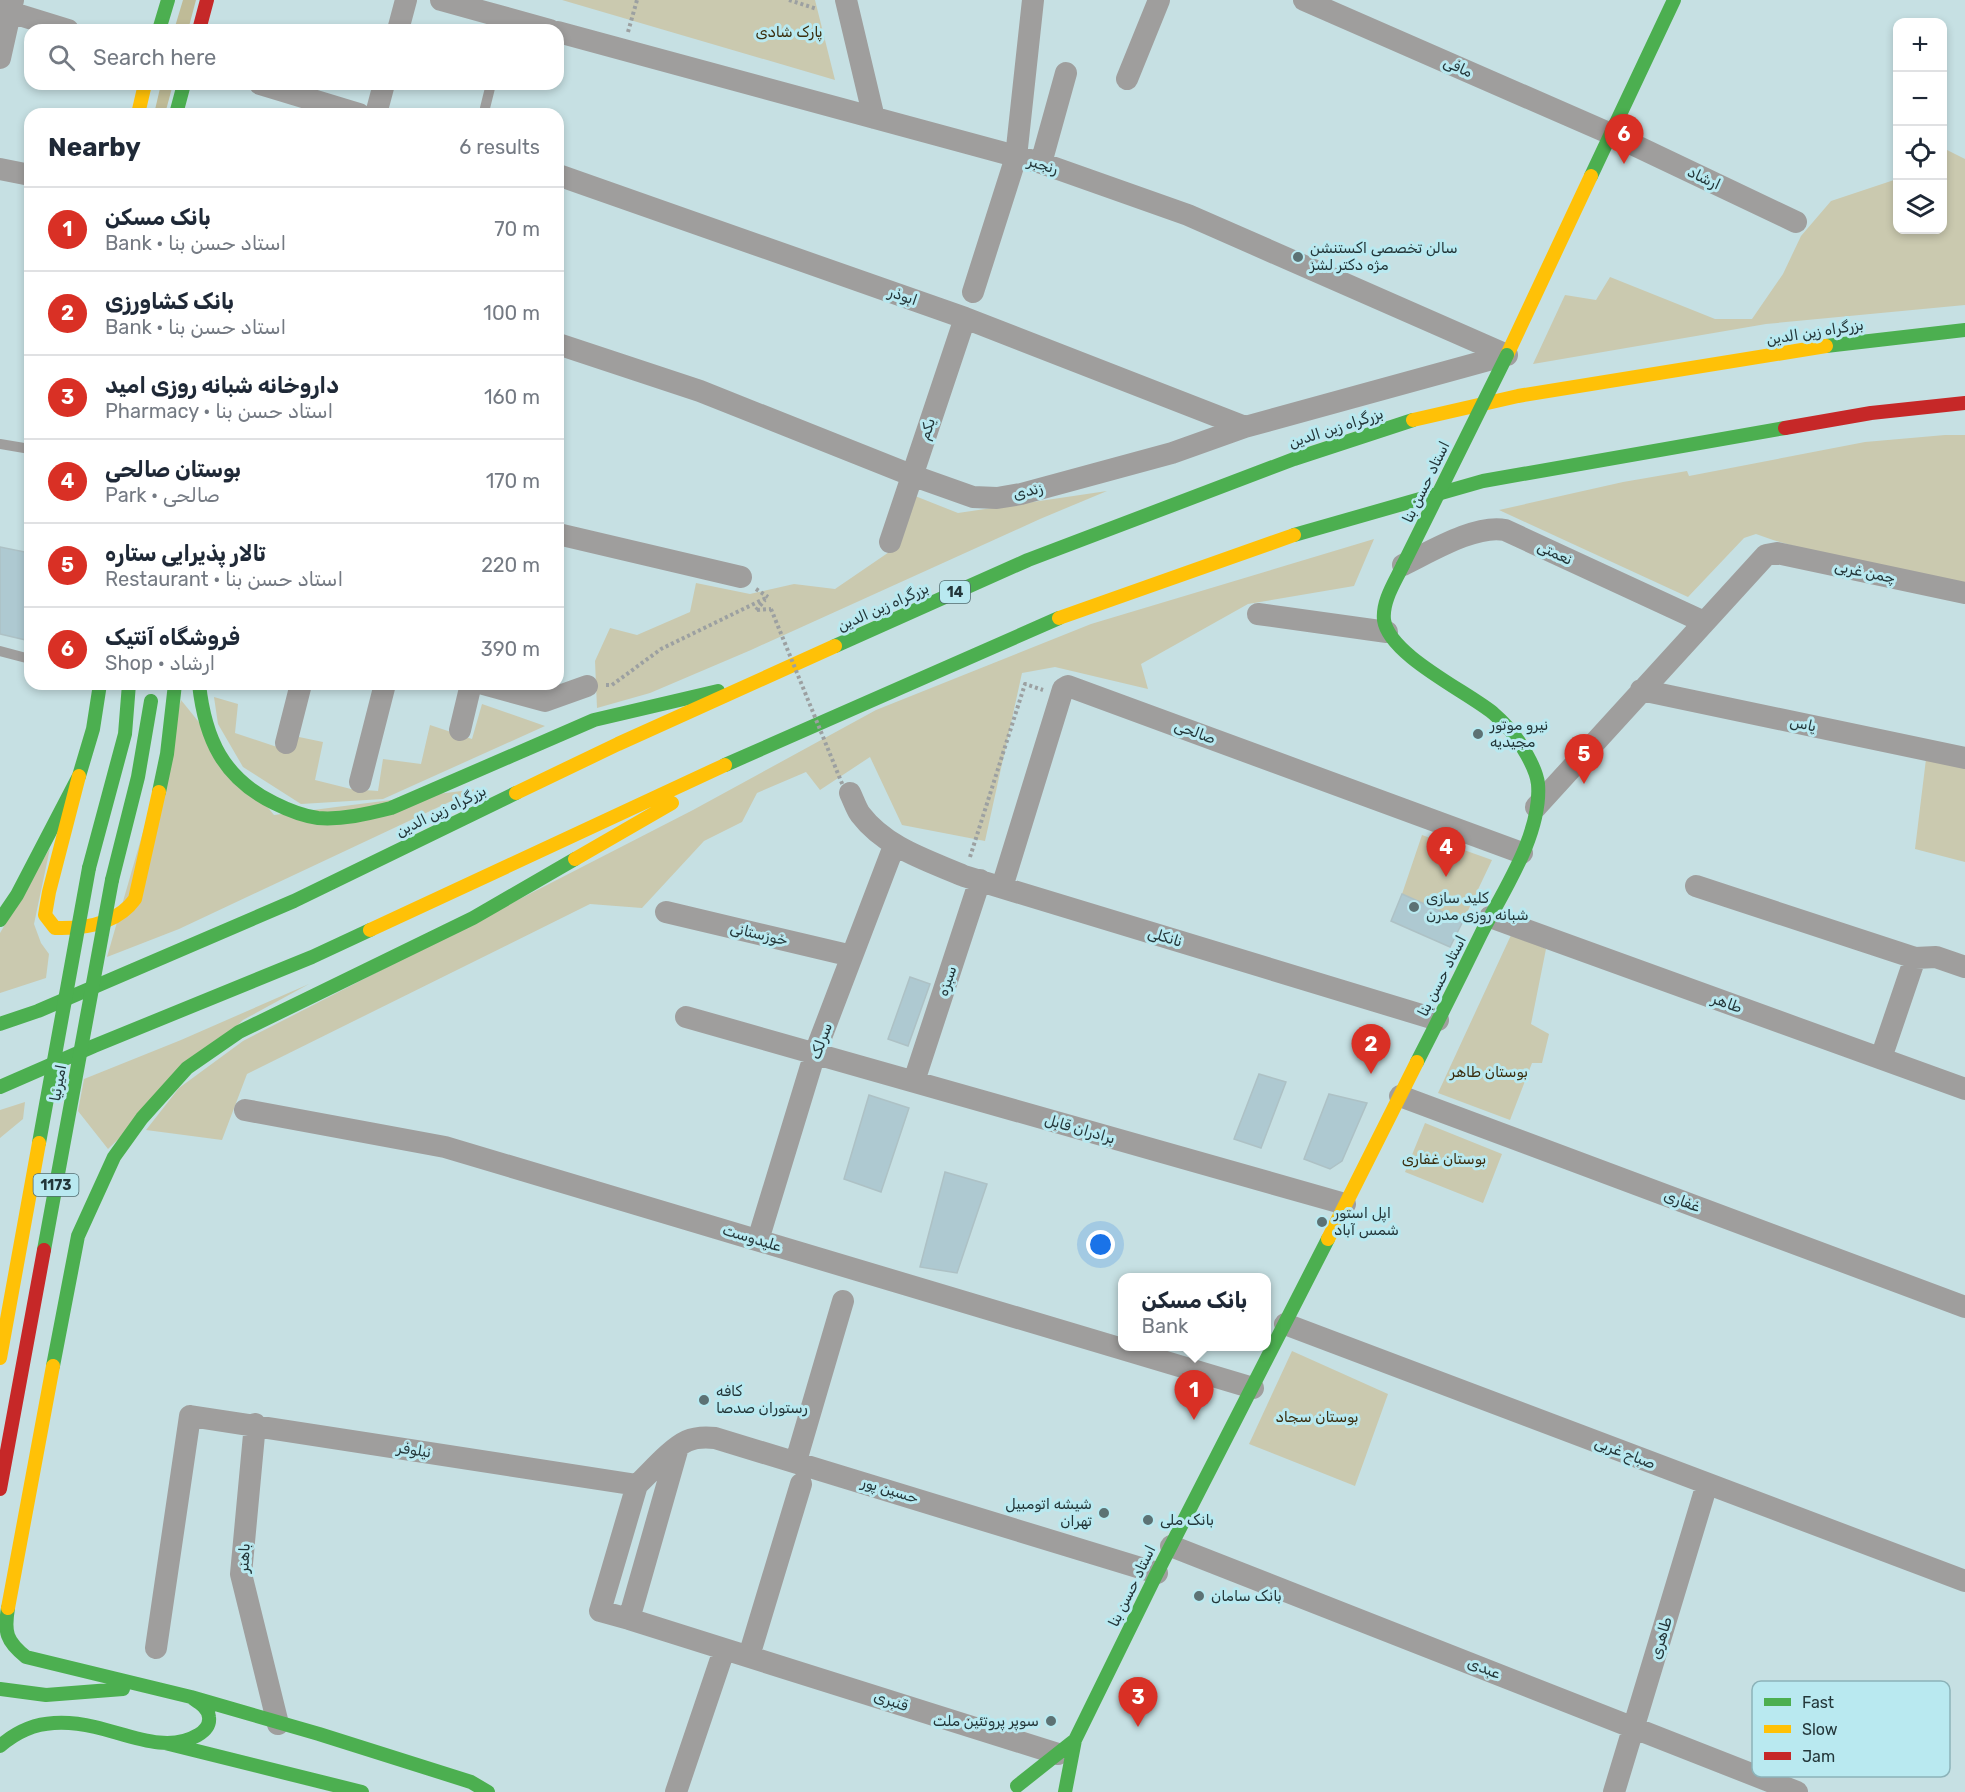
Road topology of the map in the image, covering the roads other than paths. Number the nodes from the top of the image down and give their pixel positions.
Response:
1 (168, 0) edge
2 (207, 0) edge
3 (406, 0) edge
4 (441, 0) edge
5 (846, 0) edge
6 (1033, 0) edge
7 (1159, 0) edge
8 (1304, 0) edge
9 (1674, 0) edge
10 (8, 7) edge
11 (52, 24) edge
12 (161, 24) edge
13 (201, 24) edge
14 (400, 24) edge
15 (506, 24) edge
16 (564, 34) edge
17 (0, 58) edge
18 (1066, 73) dead end
19 (1127, 79) dead end
20 (144, 90) edge
21 (182, 90) edge
22 (280, 90) edge
23 (382, 90) edge
24 (489, 90) edge
25 (139, 108) edge
26 (178, 108) edge
27 (339, 108) edge
28 (378, 108) edge
29 (484, 108) dead end
30 (874, 118) junction
31 (1611, 134) junction
32 (1016, 157) junction
33 (1041, 164) junction
34 (0, 169) edge
35 (24, 174) edge
36 (564, 177) edge
37 (1796, 222) dead end
38 (973, 292) dead end
39 (965, 318) junction
40 (1965, 330) edge
41 (564, 346) edge
42 (1507, 355) junction
43 (1965, 403) edge
44 (1871, 413) junction
45 (1953, 418) dead end
46 (1245, 427) junction
47 (0, 444) edge
48 (24, 448) edge
49 (911, 475) junction
50 (564, 535) edge
51 (890, 542) dead end
52 (1404, 564) junction
53 (741, 577) dead end
54 (1965, 593) edge
55 (1258, 614) dead end
56 (1704, 622) junction
57 (1387, 632) junction
58 (0, 651) edge
59 (24, 657) edge
60 (760, 681) junction
61 (587, 687) road end
62 (99, 690) edge
63 (129, 690) edge
64 (152, 690) edge
65 (174, 690) edge
66 (201, 690) edge
67 (299, 690) edge
68 (383, 690) edge
69 (469, 690) edge
70 (505, 690) edge
71 (1641, 690) junction
72 (459, 730) dead end
73 (788, 736) junction
74 (286, 743) dead end
75 (1965, 758) edge
76 (79, 776) junction
77 (360, 782) dead end
78 (847, 790) road end
79 (1536, 807) junction
80 (894, 846) junction
81 (1522, 853) junction
82 (972, 878) junction
83 (1696, 886) dead end
84 (1002, 887) junction
85 (666, 912) dead end
86 (1490, 917) junction
87 (0, 920) edge
88 (852, 956) junction
89 (1915, 958) junction
90 (1965, 967) edge
91 (686, 1017) dead end
92 (1438, 1020) junction
93 (0, 1024) edge
94 (815, 1053) junction
95 (1881, 1058) junction
96 (914, 1081) junction
97 (0, 1087) edge
98 (1965, 1089) edge
99 (1400, 1096) junction
100 (245, 1110) dead end
101 (1345, 1204) junction
102 (758, 1240) junction
103 (843, 1301) dead end
104 (1965, 1307) edge
105 (1285, 1324) junction
106 (1118, 1348) edge
107 (1129, 1351) edge
108 (0, 1358) edge
109 (1253, 1388) junction
110 (255, 1424) junction
111 (678, 1447) junction
112 (796, 1461) junction
113 (801, 1484) dead end
114 (1707, 1484) junction
115 (637, 1485) junction
116 (0, 1489) edge
117 (1171, 1546) junction
118 (1157, 1573) junction
119 (1965, 1581) edge
120 (629, 1619) junction
121 (156, 1648) dead end
122 (724, 1650) junction
123 (749, 1656) junction
124 (145, 1686) junction
125 (0, 1689) edge
126 (191, 1697) junction
127 (278, 1724) junction
128 (1634, 1727) junction
129 (165, 1743) junction
130 (0, 1746) edge
131 (1066, 1747) junction
132 (1752, 1774) edge
133 (1759, 1777) edge
134 (305, 1785) edge
135 (1055, 1788) edge
136 (1014, 1789) edge
137 (362, 1792) edge
138 (488, 1792) edge
139 (676, 1792) edge
140 (1614, 1792) edge
141 (1797, 1792) edge

1 - 12 main road
2 - 13 main road
3 - 14 street
4 - 15 street
5 - 30 street
6 - 32 street
7 - 19 street
8 - 31 street, مافی
9 - 31 main road, استاد حسن بنا
10 - 11 street
10 - 17 street
16 - 30 street, رنجبر
18 - 33 street
20 - 25 main road
21 - 26 main road
22 - 27 street
23 - 28 street
24 - 29 lane
30 - 32 street, رنجبر
31 - 37 street, ارشاد
31 - 42 main road, استاد حسن بنا
32 - 33 street, رنجبر
32 - 38 street
33 - 42 street, رنجبر
34 - 35 street
36 - 39 street, ابوذر
39 - 46 street, ابوذر
39 - 49 street, یکم
40 - 60 main road, بزرگراه زین الدین / 14
41 - 49 street, زندی
42 - 46 street, زندی
42 - 52 main road, استاد حسن بنا, bridge
43 - 44 main road
44 - 45 main road
44 - 73 main road
46 - 49 street, زندی
47 - 48 lane
49 - 51 street, یکم
50 - 53 street
52 - 56 street, نعمتی
52 - 57 main road, استاد حسن بنا
54 - 56 street, چمن غربی
55 - 57 street
56 - 71 street
57 - 79 main road, استاد حسن بنا
58 - 59 lane
60 - 66 main road
60 - 93 main road, بزرگراه زین الدین / 14
61 - 70 street
62 - 76 main road
63 - 108 main road, امیرنیا / 1173, bridge
64 - 116 main road, امیرنیا / 1173, bridge
65 - 76 main road
67 - 74 street
68 - 77 street
69 - 72 street
71 - 75 street, یاس
71 - 79 street
73 - 97 main road
73 - 124 main road
76 - 87 main road
78 - 80 street, نانکلی
79 - 81 main road, استاد حسن بنا
80 - 82 street, نانکلی
80 - 88 street, سرلک
81 - 84 street, صالحی
81 - 86 main road, استاد حسن بنا
82 - 84 street, نانکلی
82 - 96 street, سبزه
83 - 89 street
84 - 92 street, نانکلی
85 - 88 street, خوزستانی
86 - 92 main road, استاد حسن بنا
86 - 95 street, طاهر
88 - 94 street, سرلک
89 - 90 street
89 - 95 street
91 - 94 street, برادران قابل
92 - 99 main road, استاد حسن بنا
94 - 96 street, برادران قابل
94 - 102 street, سرلک
95 - 98 street, طاهر
96 - 101 street, برادران قابل
99 - 101 main road, استاد حسن بنا
99 - 104 street, غفاری
100 - 102 street, علیدوست
101 - 105 main road, استاد حسن بنا
102 - 106 street, علیدوست
103 - 112 street
105 - 109 main road, استاد حسن بنا
105 - 114 street, صباح غربی
107 - 109 street, علیدوست
109 - 117 main road, استاد حسن بنا
110 - 115 street, نیلوفر
110 - 121 street, نیلوفر
110 - 127 street, باهنر
111 - 112 street, حسین پور
111 - 115 street, حسین پور
111 - 120 street
112 - 118 street, حسین پور
113 - 123 street
114 - 119 street, صباح غربی
114 - 128 street, طاهری
115 - 120 street, قنبری
117 - 118 main road, استاد حسن بنا
117 - 128 street, عبدی
118 - 131 main road, استاد حسن بنا
120 - 122 street, قنبری
122 - 123 street, قنبری
122 - 139 street
123 - 131 street, قنبری
124 - 125 main road
124 - 126 main road
126 - 127 main road
126 - 129 main road
127 - 138 main road
128 - 132 street, عبدی
128 - 140 street, طاهری
129 - 130 main road
129 - 134 main road
131 - 135 main road
131 - 136 main road
133 - 141 street, عبدی
134 - 137 main road
135 - 136 main road

